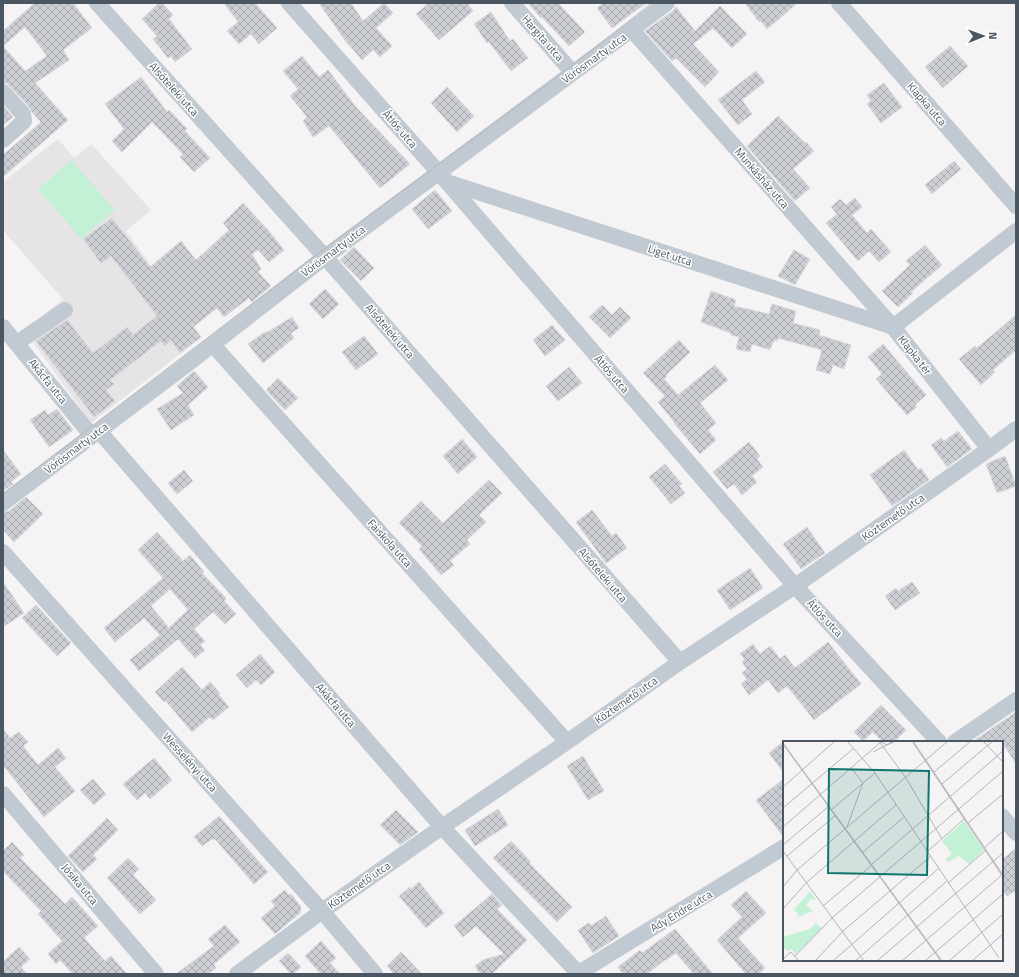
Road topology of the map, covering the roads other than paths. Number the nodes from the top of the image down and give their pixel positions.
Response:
1 (97, 3) edge
2 (289, 3) edge
3 (512, 3) edge
4 (839, 3) edge
5 (664, 4) edge
6 (632, 30) junction
7 (573, 73) junction
8 (3, 92) edge
9 (3, 140) edge
10 (442, 177) junction
11 (1016, 206) edge
12 (1016, 231) edge
13 (325, 257) junction
14 (65, 310) dead end
15 (3, 327) edge
16 (893, 327) junction
17 (16, 343) junction
18 (213, 345) junction
19 (1016, 429) edge
20 (95, 434) junction
21 (989, 449) junction
22 (3, 503) edge
23 (3, 552) edge
24 (795, 586) junction
25 (680, 662) junction
26 (1016, 700) edge
27 (938, 741) edge
28 (956, 741) edge
29 (567, 742) junction
30 (3, 794) edge
31 (1003, 817) edge
32 (442, 827) junction
33 (1016, 833) edge
34 (783, 848) edge
35 (322, 911) junction
36 (156, 974) edge
37 (236, 974) edge
38 (375, 974) edge
39 (578, 974) edge

1 - 13 street, Alsóteleki utca
2 - 10 street, Átlós utca
3 - 7 street, Hargita utca
4 - 11 street, Klapka utca
5 - 6 street, Vörösmarty utca
6 - 7 street, Vörösmarty utca
6 - 16 street, Munkásház utca
7 - 10 street, Vörösmarty utca
8 - 9 street
10 - 13 street, Vörösmarty utca
10 - 16 street, Liget utca
10 - 24 street, Átlós utca
12 - 16 street, Klapka tér
13 - 18 street, Vörösmarty utca
13 - 25 street, Alsóteleki utca
14 - 17 street
15 - 17 street, Akácfa utca
16 - 21 street, Klapka tér
17 - 20 street, Akácfa utca
18 - 20 street, Vörösmarty utca
18 - 29 street, Faiskola utca
19 - 21 street, Köztemető utca
20 - 22 street, Vörösmarty utca
20 - 32 street, Akácfa utca
21 - 24 street, Köztemető utca
23 - 35 street, Wesselényi utca
24 - 25 street, Köztemető utca
24 - 27 street, Átlós utca
25 - 29 street, Köztemető utca
26 - 28 street
29 - 32 street, Köztemető utca
30 - 36 street, Jósika utca
31 - 33 street
32 - 35 street, Köztemető utca
32 - 39 street, Akácfa utca
34 - 39 street, Ady Endre utca
35 - 37 street, Köztemető utca
35 - 38 street, Wesselényi utca

